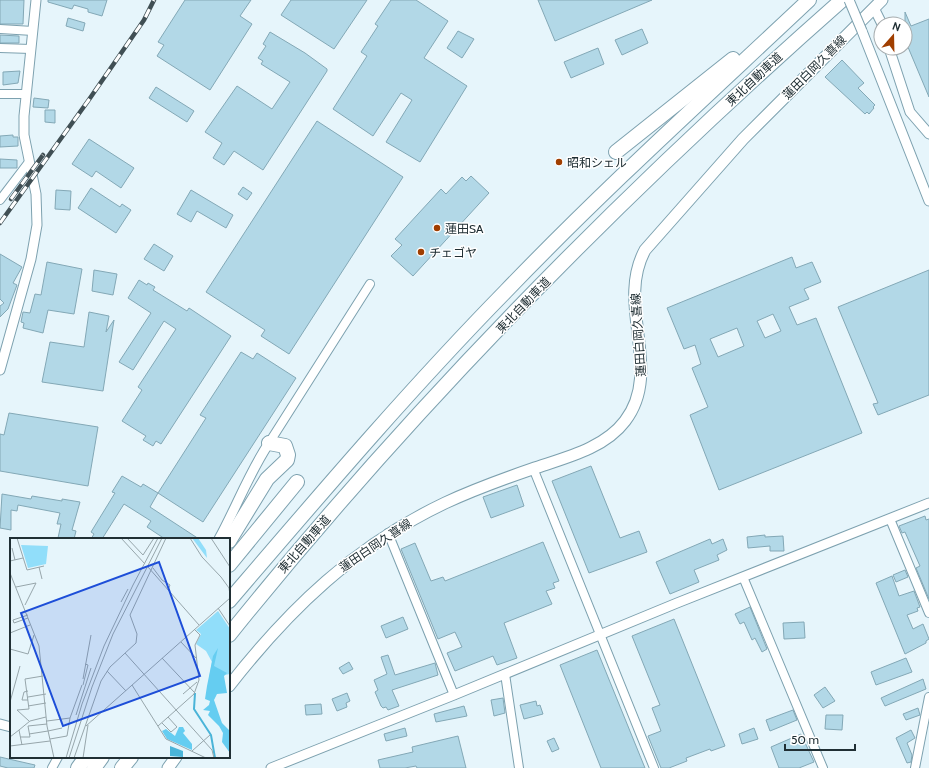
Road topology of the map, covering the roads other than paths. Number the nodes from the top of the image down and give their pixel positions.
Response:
1 (36, 0) edge
2 (809, 0) edge
3 (842, 0) edge
4 (849, 0) edge
5 (882, 0) edge
6 (874, 8) junction
7 (792, 16) junction
8 (878, 16) edge
9 (0, 29) edge
10 (33, 30) junction
11 (0, 48) edge
12 (31, 49) junction
13 (892, 56) edge
14 (0, 94) edge
15 (25, 94) junction
16 (929, 134) edge
17 (616, 152) dead end
18 (28, 162) junction
19 (926, 182) edge
20 (0, 200) edge
21 (929, 201) edge
22 (370, 284) dead end
23 (0, 370) edge
24 (269, 443) junction
25 (533, 468) junction
26 (297, 482) dead end
27 (929, 503) edge
28 (890, 520) junction
29 (388, 534) junction
30 (220, 538) edge
31 (230, 539) edge
32 (230, 564) edge
33 (743, 577) junction
34 (230, 600) edge
35 (929, 613) edge
36 (230, 634) edge
37 (600, 634) junction
38 (505, 674) junction
39 (230, 685) edge
40 (454, 695) junction
41 (929, 697) edge
42 (0, 724) edge
43 (10, 727) edge
44 (57, 758) edge
45 (85, 758) edge
46 (101, 758) edge
47 (130, 758) edge
48 (175, 758) edge
49 (52, 768) edge
50 (78, 768) edge
51 (94, 768) edge
52 (122, 768) edge
53 (168, 768) edge
54 (271, 768) edge
55 (520, 768) edge
56 (654, 768) edge
57 (823, 768) edge
58 (915, 768) edge

1 - 10 street
2 - 7 highway, 東北自動車道
3 - 36 highway, 東北自動車道
4 - 19 street, bridge
5 - 6 main road, 蓮田白岡久喜線
6 - 8 street
6 - 25 main road, 蓮田白岡久喜線
7 - 17 highway
7 - 34 highway, 東北自動車道
9 - 10 street
10 - 12 street
11 - 12 street
12 - 15 street
13 - 16 street
14 - 15 street
15 - 18 street
18 - 20 street
18 - 23 street
19 - 21 street
22 - 24 street
24 - 30 street
24 - 31 highway
25 - 29 main road, 蓮田白岡久喜線
25 - 37 street
26 - 32 highway
27 - 28 street
28 - 33 street
28 - 35 street
29 - 39 main road, 蓮田白岡久喜線
29 - 40 street
33 - 37 street
33 - 57 street
37 - 38 street
37 - 56 street
38 - 40 street
38 - 55 street
40 - 54 street
41 - 58 street
42 - 43 street
44 - 49 street
45 - 50 highway
46 - 51 highway
47 - 52 highway
48 - 53 main road

